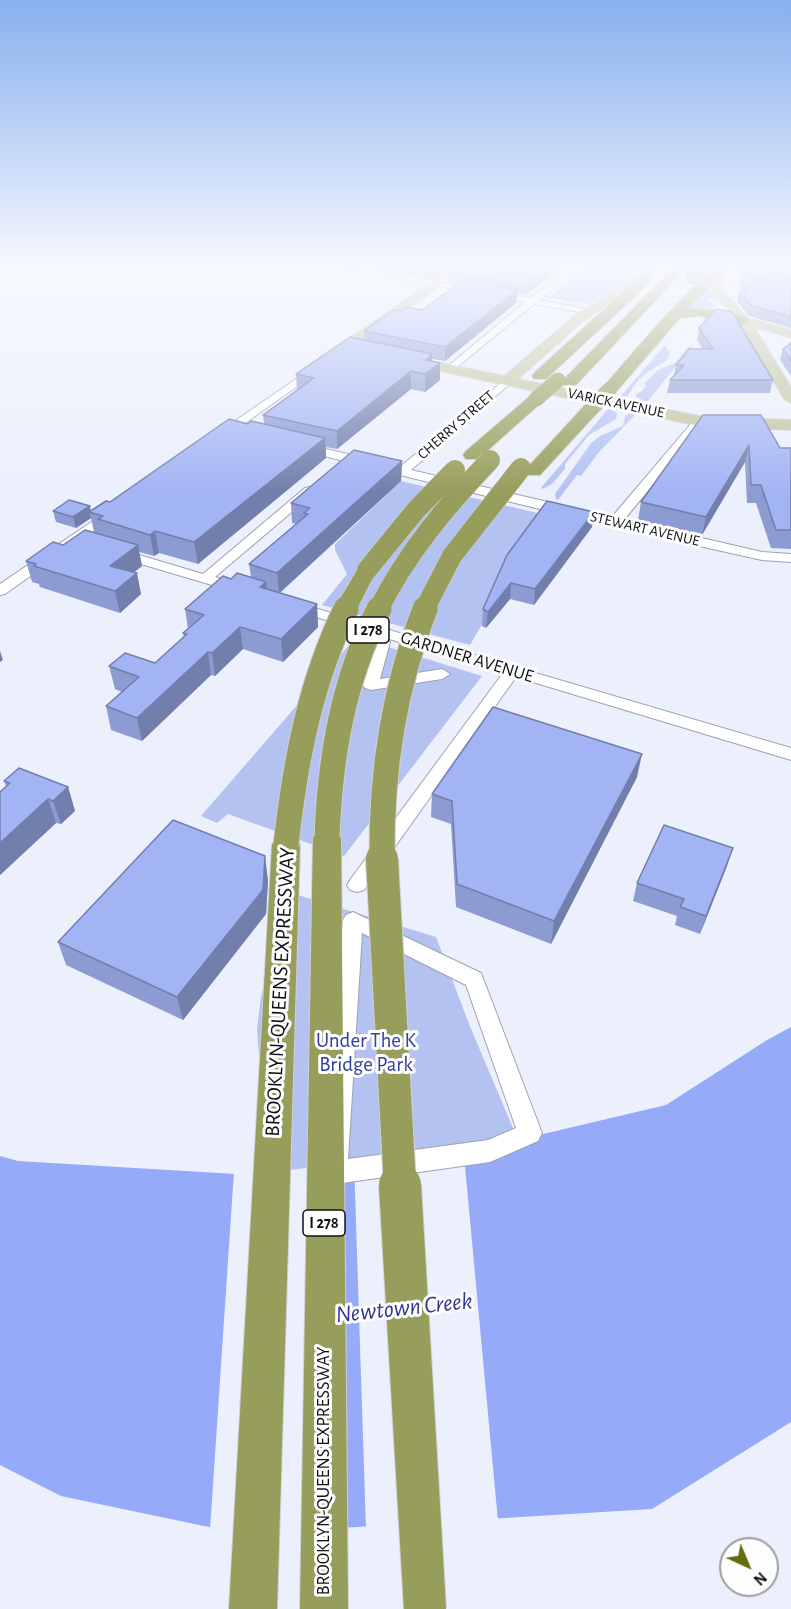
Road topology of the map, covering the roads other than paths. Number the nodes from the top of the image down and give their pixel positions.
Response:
1 (348, 344) edge
2 (481, 344) edge
3 (551, 344) edge
4 (575, 344) edge
5 (606, 344) edge
6 (636, 344) edge
7 (646, 344) edge
8 (757, 344) edge
9 (361, 350) edge
10 (336, 352) junction
11 (395, 357) edge
12 (451, 369) junction
13 (508, 380) junction
14 (601, 388) junction
15 (791, 399) edge
16 (699, 421) junction
17 (791, 425) edge
18 (229, 430) junction
19 (250, 435) edge
20 (210, 444) edge
21 (294, 445) edge
22 (472, 456) junction
23 (344, 462) edge
24 (371, 464) edge
25 (403, 471) junction
26 (321, 481) edge
27 (123, 505) edge
28 (614, 523) junction
29 (109, 549) edge
30 (791, 558) edge
31 (205, 579) junction
32 (0, 591) edge
33 (248, 592) edge
34 (281, 602) edge
35 (351, 623) junction
36 (382, 642) dead end
37 (317, 659) dead end
38 (513, 671) junction
39 (442, 674) dead end
40 (791, 754) edge
41 (357, 885) dead end
42 (530, 1133) joint
43 (254, 1609) edge
44 (324, 1609) edge
45 (425, 1609) edge

1 - 10 main road
2 - 12 street
3 - 13 main road, CHERRY STREET
4 - 22 highway
5 - 22 highway, BROOKLYN-QUEENS EXPRESSWAY / I 278
6 - 14 highway
7 - 14 highway
8 - 15 main road
9 - 10 main road
10 - 18 street
11 - 12 main road, VARICK AVENUE
12 - 13 main road, VARICK AVENUE
13 - 16 main road, VARICK AVENUE
13 - 25 street, CHERRY STREET
14 - 45 highway, I 278, bridge
16 - 17 main road, VARICK AVENUE
16 - 28 street
18 - 19 street
18 - 20 street
21 - 23 street
22 - 43 highway, BROOKLYN-QUEENS EXPRESSWAY / I 278, bridge
22 - 44 highway, BROOKLYN-QUEENS EXPRESSWAY / I 278, bridge
24 - 25 street, STEWART AVENUE
25 - 28 street, STEWART AVENUE
26 - 31 street
27 - 32 street
28 - 30 street, STEWART AVENUE
29 - 31 street
31 - 33 street
34 - 35 street, GARDNER AVENUE
35 - 37 street
35 - 38 street, GARDNER AVENUE
36 - 39 street
38 - 40 street, GARDNER AVENUE
38 - 41 street
42 - 42 street

